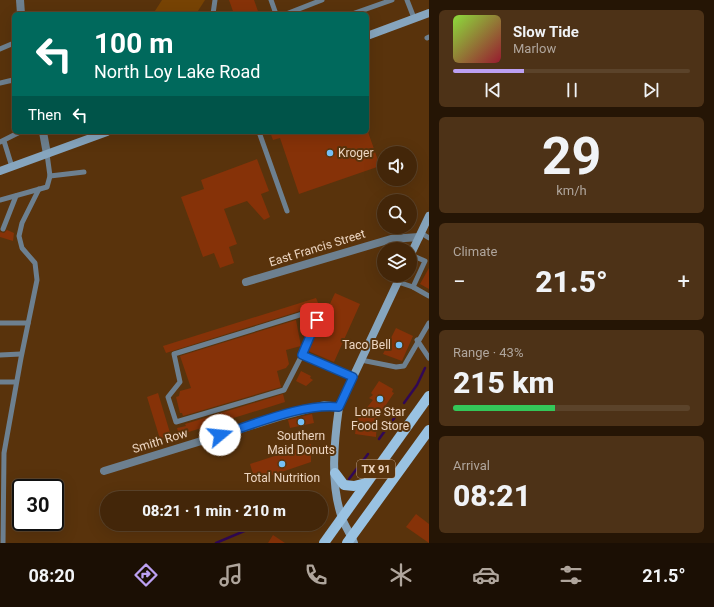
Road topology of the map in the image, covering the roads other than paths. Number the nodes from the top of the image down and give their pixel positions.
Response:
1 (20, 0) edge
2 (215, 0) edge
3 (271, 0) edge
4 (322, 0) edge
5 (392, 0) edge
6 (407, 0) edge
7 (21, 12) edge
8 (213, 12) edge
9 (275, 12) edge
10 (291, 12) edge
11 (358, 12) edge
12 (429, 13) edge
13 (414, 18) junction
14 (369, 35) edge
15 (12, 44) edge
16 (0, 49) edge
17 (12, 80) edge
18 (0, 83) edge
19 (16, 134) edge
20 (43, 134) edge
21 (102, 134) edge
22 (259, 134) edge
23 (2, 142) edge
24 (47, 154) junction
25 (12, 167) junction
26 (0, 171) edge
27 (84, 172) dead end
28 (50, 176) junction
29 (40, 189) junction
30 (16, 196) junction
31 (0, 200) edge
32 (287, 211) dead end
33 (429, 216) edge
34 (3, 229) dead end
35 (420, 235) junction
36 (429, 238) edge
37 (417, 242) edge
38 (417, 258) edge
39 (417, 278) edge
40 (246, 282) dead end
41 (398, 282) edge
42 (404, 282) edge
43 (415, 282) edge
44 (413, 287) junction
45 (429, 296) edge
46 (0, 323) edge
47 (28, 323) junction
48 (429, 323) edge
49 (417, 340) junction
50 (21, 354) junction
51 (0, 355) edge
52 (302, 355) junction
53 (429, 358) edge
54 (361, 360) junction
55 (353, 377) junction
56 (0, 382) edge
57 (16, 382) junction
58 (429, 396) edge
59 (339, 407) junction
60 (429, 430) edge
61 (2, 465) edge
62 (104, 471) dead end
63 (335, 473) junction
64 (366, 483) junction
65 (342, 518) junction
66 (351, 541) edge
67 (3, 543) edge
68 (324, 543) edge

1 - 7 street
2 - 8 lane
3 - 9 lane
4 - 10 lane
5 - 11 lane
6 - 13 lane
12 - 13 street
13 - 14 street
15 - 16 lane
17 - 18 lane
19 - 23 lane
20 - 24 street
21 - 24 street
22 - 32 lane
23 - 25 lane
24 - 25 street
24 - 28 lane
25 - 26 street
27 - 28 lane
28 - 29 lane
29 - 30 lane
29 - 47 lane
30 - 31 lane
30 - 34 lane
33 - 35 street
35 - 36 lane
35 - 37 street
35 - 40 street, East Francis Street
38 - 39 lane
41 - 54 street
42 - 44 lane
43 - 44 lane
44 - 45 lane
46 - 47 lane
47 - 50 lane
48 - 49 lane
49 - 53 lane
49 - 54 lane
50 - 51 lane
50 - 57 lane
52 - 52 lane
52 - 55 lane
54 - 55 street
55 - 59 street
56 - 57 lane
57 - 61 lane
58 - 64 main road, TX 91
59 - 62 street, Smith Row
59 - 63 street
60 - 66 main road, TX 91
61 - 67 lane
63 - 64 main road
63 - 65 street
64 - 65 main road, TX 91
65 - 66 street
65 - 68 main road, TX 91

